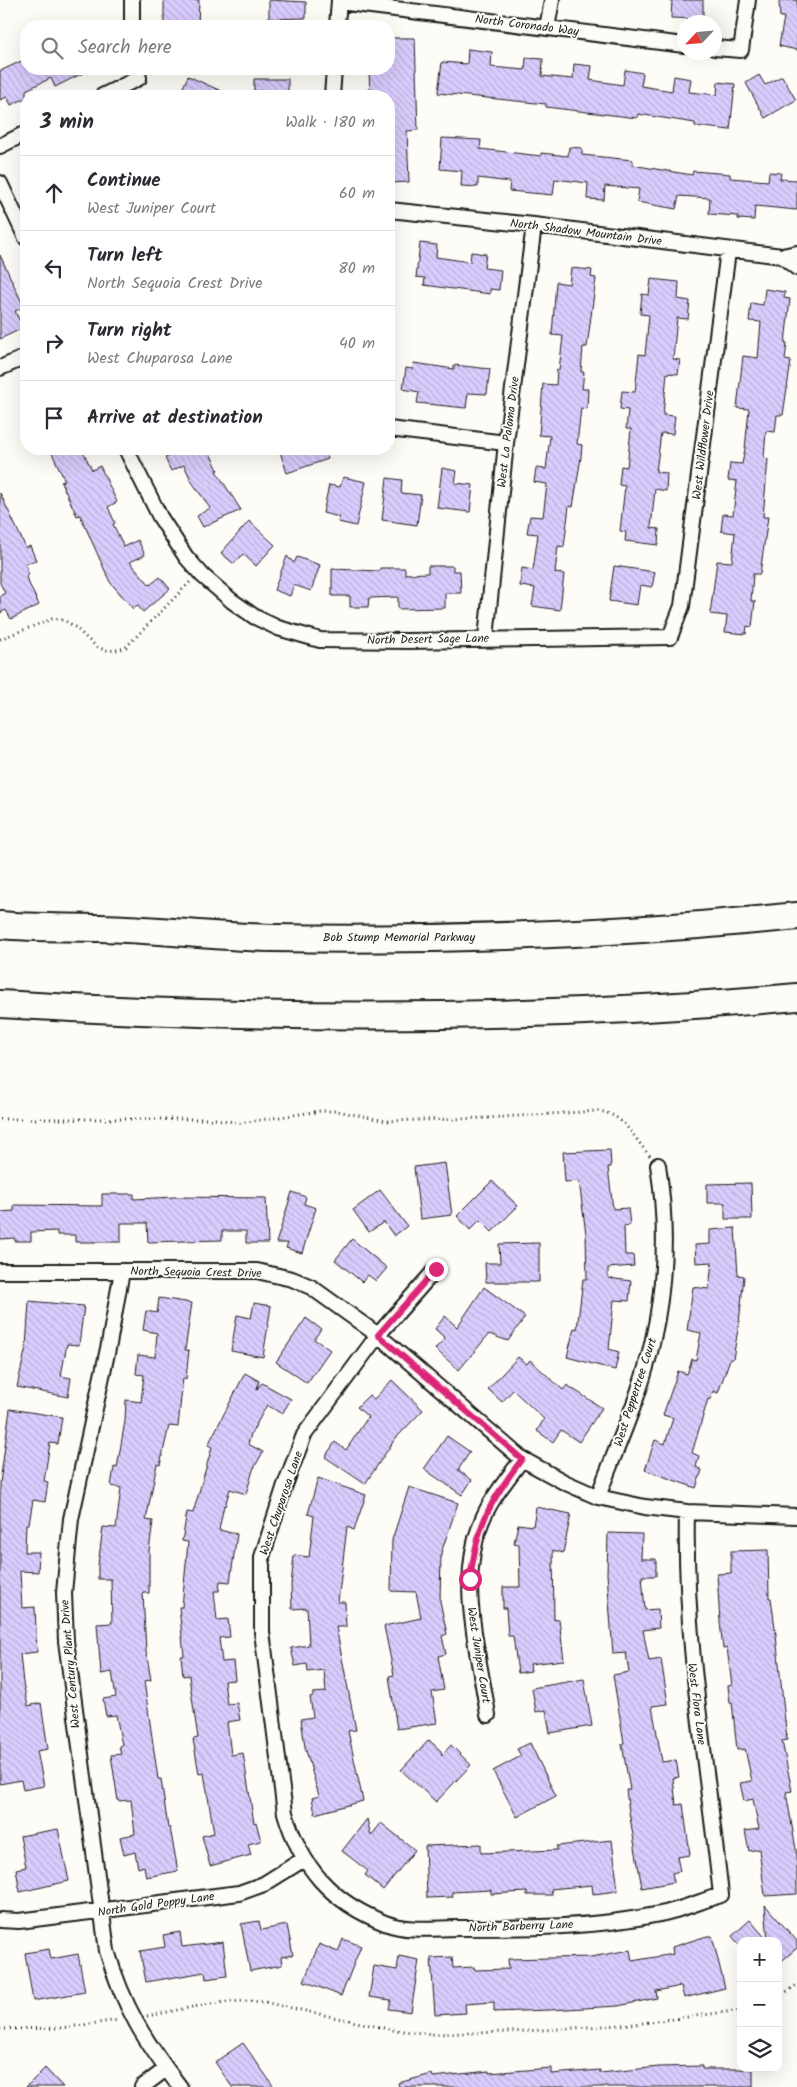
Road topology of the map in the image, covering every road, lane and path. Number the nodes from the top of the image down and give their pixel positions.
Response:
1 (132, 0) edge
2 (552, 0) edge
3 (748, 0) edge
4 (339, 1) edge
5 (132, 20) edge
6 (338, 20) edge
7 (547, 28) junction
8 (677, 45) edge
9 (722, 49) edge
10 (136, 75) edge
11 (334, 75) edge
12 (112, 90) edge
13 (332, 90) edge
14 (20, 136) edge
15 (0, 146) edge
16 (0, 183) edge
17 (395, 211) edge
18 (20, 225) edge
19 (534, 225) junction
20 (728, 251) junction
21 (797, 253) edge
22 (782, 256) junction
23 (797, 268) edge
24 (20, 360) edge
25 (0, 368) edge
26 (395, 431) edge
27 (506, 443) junction
28 (129, 455) edge
29 (201, 574) junction
30 (670, 637) joint
31 (486, 638) junction
32 (0, 639) edge
33 (0, 909) edge
34 (797, 916) edge
35 (0, 925) edge
36 (100, 928) junction
37 (797, 996) edge
38 (0, 1004) edge
39 (0, 1119) edge
40 (658, 1165) joint
41 (436, 1269) dead end
42 (0, 1271) edge
43 (122, 1271) junction
44 (378, 1335) junction
45 (522, 1459) junction
46 (598, 1497) junction
47 (687, 1512) junction
48 (797, 1516) edge
49 (488, 1715) dead end
50 (304, 1859) junction
51 (328, 1890) joint
52 (721, 1895) joint
53 (102, 1912) junction
54 (0, 1920) edge
55 (797, 1984) edge
56 (782, 1994) edge
57 (737, 2011) edge
58 (133, 2018) junction
59 (0, 2029) edge
60 (166, 2069) junction
61 (142, 2087) edge
62 (180, 2087) edge

1 - 5 street
2 - 7 street
3 - 9 street
4 - 6 street
4 - 7 street, North Coronado Way
7 - 8 street, North Coronado Way
10 - 12 street
11 - 13 street
14 - 15 street
16 - 18 street
17 - 19 street, North Shadow Mountain Drive
19 - 20 street, North Shadow Mountain Drive
19 - 27 street, West La Paloma Drive
20 - 22 street, North Shadow Mountain Drive
20 - 30 street, West Wildflower Drive
21 - 22 street, North Shadow Mountain Drive
22 - 23 street
24 - 25 street
26 - 27 street
27 - 31 street, West La Paloma Drive
28 - 29 street, North Desert Sage Lane
29 - 31 street, North Desert Sage Lane
29 - 32 path
30 - 31 street, North Desert Sage Lane
33 - 36 highway
34 - 36 highway, Bob Stump Memorial Parkway
35 - 36 highway, Bob Stump Memorial Parkway
37 - 38 highway
39 - 40 path
40 - 46 street, West Peppertree Court
41 - 44 street, West Chuparosa Lane
42 - 43 street, North Sequoia Crest Drive
43 - 44 street, North Sequoia Crest Drive
43 - 53 street, West Century Plant Drive
44 - 45 street, North Sequoia Crest Drive
44 - 50 street, West Chuparosa Lane
45 - 46 street, North Sequoia Crest Drive
45 - 49 street, West Juniper Court
46 - 47 street, North Sequoia Crest Drive
47 - 48 street, North Sequoia Crest Drive
47 - 52 street, West Flora Lane
50 - 51 street, West Chuparosa Lane
50 - 53 street, North Gold Poppy Lane
51 - 52 street, North Barberry Lane
53 - 54 street, North Gold Poppy Lane
53 - 58 street, West Century Plant Drive
55 - 56 path
57 - 58 path
58 - 59 path
58 - 60 street, West Century Plant Drive
60 - 61 street
60 - 62 street, West Century Plant Drive

